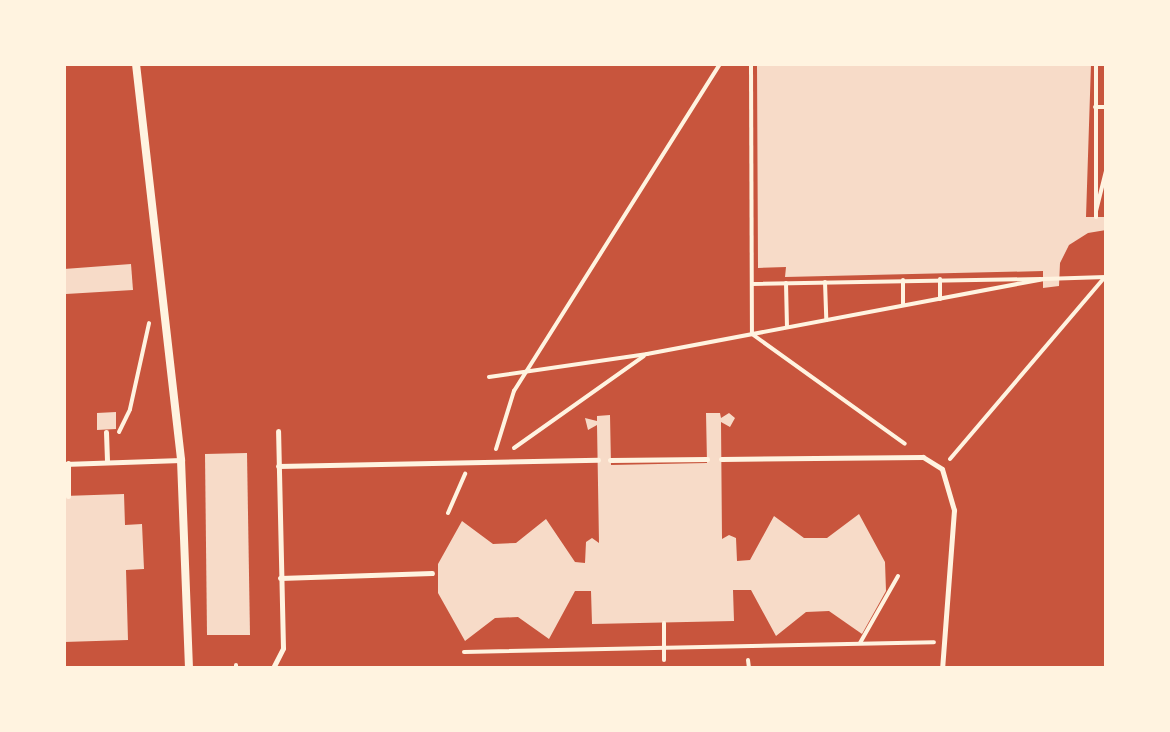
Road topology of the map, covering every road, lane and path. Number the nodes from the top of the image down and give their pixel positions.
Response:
1 (136, 64) edge
2 (720, 64) edge
3 (751, 64) edge
4 (1096, 64) edge
5 (1106, 64) edge
6 (1095, 107) junction
7 (1106, 107) edge
8 (1106, 171) edge
9 (1105, 278) edge
10 (940, 279) junction
11 (1043, 279) junction
12 (903, 280) junction
13 (825, 282) junction
14 (786, 283) junction
15 (752, 284) junction
16 (940, 299) junction
17 (903, 305) junction
18 (156, 315) dead end
19 (826, 320) junction
20 (787, 327) junction
21 (752, 334) junction
22 (647, 354) junction
23 (528, 371) junction
24 (489, 377) dead end
25 (278, 431) dead end
26 (106, 432) dead end
27 (107, 441) junction
28 (923, 457) junction
29 (707, 459) dead end
30 (721, 459) dead end
31 (181, 460) junction
32 (598, 460) dead end
33 (610, 460) dead end
34 (107, 462) junction
35 (492, 463) junction
36 (66, 464) edge
37 (469, 464) junction
38 (278, 466) junction
39 (942, 469) junction
40 (68, 496) dead end
41 (448, 513) dead end
42 (432, 573) dead end
43 (898, 576) dead end
44 (280, 578) junction
45 (664, 623) dead end
46 (944, 641) junction
47 (860, 644) junction
48 (664, 647) junction
49 (464, 652) dead end
50 (664, 660) dead end
51 (748, 660) dead end
52 (189, 668) edge
53 (273, 668) edge
54 (749, 668) edge
55 (942, 668) edge

1 - 31 street
2 - 23 path
3 - 15 path
4 - 5 path
4 - 6 path
6 - 7 path
6 - 8 path
9 - 11 path
9 - 39 path
10 - 11 path
10 - 12 path
10 - 16 path
11 - 16 path
12 - 13 path
12 - 17 path
13 - 14 path
13 - 19 path
14 - 15 path
14 - 20 path
15 - 21 path
16 - 17 path
17 - 19 path
18 - 27 path
19 - 20 path
20 - 21 path
21 - 22 path
21 - 28 path
22 - 23 path
22 - 35 path
23 - 24 path
23 - 35 path
25 - 38 lane
26 - 27 lane
27 - 34 lane
28 - 30 lane
28 - 39 lane
29 - 33 lane
31 - 34 lane
31 - 52 street
32 - 35 lane
34 - 36 lane
35 - 37 lane
36 - 40 lane
37 - 38 lane
37 - 41 path
38 - 44 lane
39 - 46 lane
42 - 44 lane
43 - 47 path
44 - 53 lane
45 - 48 path
46 - 47 path
46 - 55 lane
47 - 48 path
48 - 49 path
48 - 50 path
51 - 54 path

